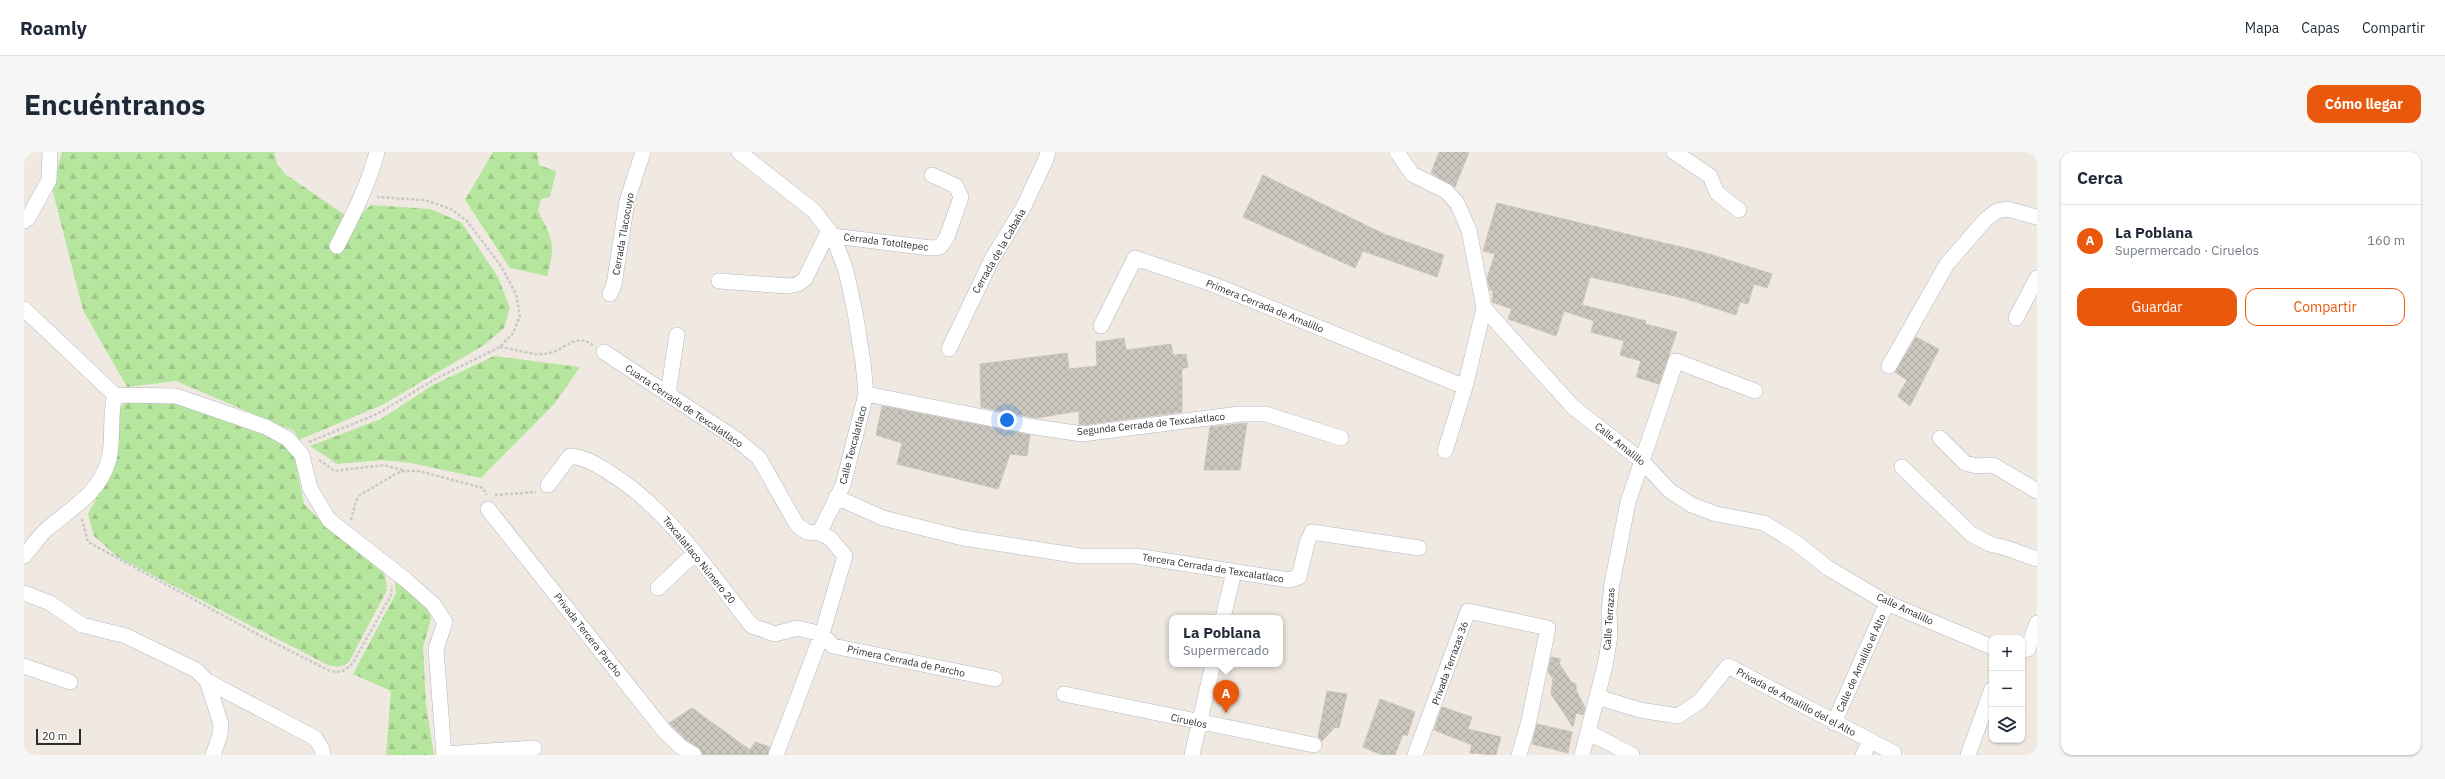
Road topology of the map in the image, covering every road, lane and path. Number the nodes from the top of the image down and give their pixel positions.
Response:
1 (50, 152) edge
2 (377, 152) edge
3 (643, 152) edge
4 (739, 152) edge
5 (1048, 152) edge
6 (1397, 152) edge
7 (1674, 152) edge
8 (932, 175) dead end
9 (363, 196) junction
10 (1738, 210) dead end
11 (2037, 217) edge
12 (24, 221) edge
13 (831, 232) junction
14 (337, 246) dead end
15 (2037, 278) edge
16 (720, 281) dead end
17 (610, 294) dead end
18 (1484, 308) junction
19 (24, 309) edge
20 (2016, 318) dead end
21 (1101, 326) dead end
22 (677, 335) dead end
23 (500, 347) junction
24 (949, 349) dead end
25 (604, 352) joint
26 (1889, 366) dead end
27 (1465, 387) junction
28 (1755, 391) dead end
29 (668, 394) junction
30 (866, 394) junction
31 (115, 395) junction
32 (1341, 438) dead end
33 (1940, 438) dead end
34 (299, 451) junction
35 (1445, 451) dead end
36 (1642, 461) junction
37 (1902, 467) dead end
38 (405, 471) junction
39 (548, 485) joint
40 (483, 488) dead end
41 (2037, 491) edge
42 (487, 493) dead end
43 (836, 497) junction
44 (86, 499) junction
45 (488, 509) dead end
46 (348, 534) junction
47 (819, 534) junction
48 (1419, 548) dead end
49 (694, 554) junction
50 (24, 556) edge
51 (2037, 559) edge
52 (386, 564) junction
53 (1234, 572) junction
54 (658, 588) dead end
55 (24, 593) edge
56 (1887, 603) junction
57 (1225, 615) edge
58 (2037, 623) edge
59 (822, 634) junction
60 (1989, 646) edge
61 (2025, 650) edge
62 (24, 666) edge
63 (1212, 667) edge
64 (995, 679) dead end
65 (207, 681) junction
66 (70, 682) dead end
67 (1064, 694) dead end
68 (1597, 697) junction
69 (1989, 697) edge
70 (1199, 723) junction
71 (1834, 723) junction
72 (1588, 732) junction
73 (1314, 746) dead end
74 (534, 748) dead end
75 (1866, 748) edge
76 (1894, 754) dead end
77 (213, 755) edge
78 (323, 755) edge
79 (444, 755) edge
80 (694, 755) edge
81 (776, 755) edge
82 (1192, 755) edge
83 (1415, 755) edge
84 (1519, 755) edge
85 (1582, 755) edge
86 (1632, 755) edge
87 (1968, 755) edge

1 - 12 street
2 - 9 street
3 - 17 street, Cerrada Tlacocuyo
4 - 13 street, Calle Texcalatlaco
5 - 24 street, Cerrada de la Cabaña
6 - 18 street
7 - 10 street
8 - 13 street, Cerrada Totoltepec
9 - 14 street
9 - 23 path
11 - 26 street
13 - 16 street
13 - 30 street, Calle Texcalatlaco
15 - 20 street
18 - 27 street
18 - 36 street, Calle Amalillo
19 - 31 street
21 - 27 street, Primera Cerrada de Amalillo
22 - 29 street
23 - 25 path
23 - 34 path
25 - 29 street, Cuarta Cerrada de Texcalatlaco
27 - 35 street
28 - 36 street, Calle Terrazas
29 - 47 street, Cuarta Cerrada de Texcalatlaco
30 - 32 street, Segunda Cerrada de Texcalatlaco
30 - 43 street, Calle Texcalatlaco
31 - 34 street
31 - 44 street
33 - 41 street
34 - 38 path
34 - 46 street
36 - 56 street, Calle Amalillo
36 - 68 street, Calle Terrazas
37 - 51 street
38 - 40 path
38 - 46 path
39 - 42 path
39 - 49 street, Texcalatlaco Número 20
43 - 47 street, Calle Texcalatlaco
43 - 53 street, Tercera Cerrada de Texcalatlaco
44 - 50 street
44 - 52 path
45 - 80 street, Privada Tercera Parcho
46 - 52 street
47 - 59 street
48 - 53 street, Tercera Cerrada de Texcalatlaco
49 - 54 street
49 - 59 street, Texcalatlaco Número 20
52 - 79 street
53 - 57 street
55 - 65 street
56 - 60 street, Calle Amalillo
56 - 71 street, Calle de Amalillo el Alto
58 - 61 street
59 - 64 street, Primera Cerrada de Parcho
59 - 81 street
62 - 66 street
63 - 70 street
65 - 77 street
65 - 78 street
67 - 70 street, Ciruelos
68 - 71 street, Privada de Amalillo del el Alto
68 - 72 street, Calle Terrazas
69 - 87 street
70 - 73 street, Ciruelos
70 - 82 street
71 - 75 street, Privada de Amalillo del el Alto
72 - 85 street, Calle Terrazas
72 - 86 street
74 - 79 street
75 - 76 street, Privada de Amalillo del el Alto
83 - 84 street, Privada Terrazas 36

